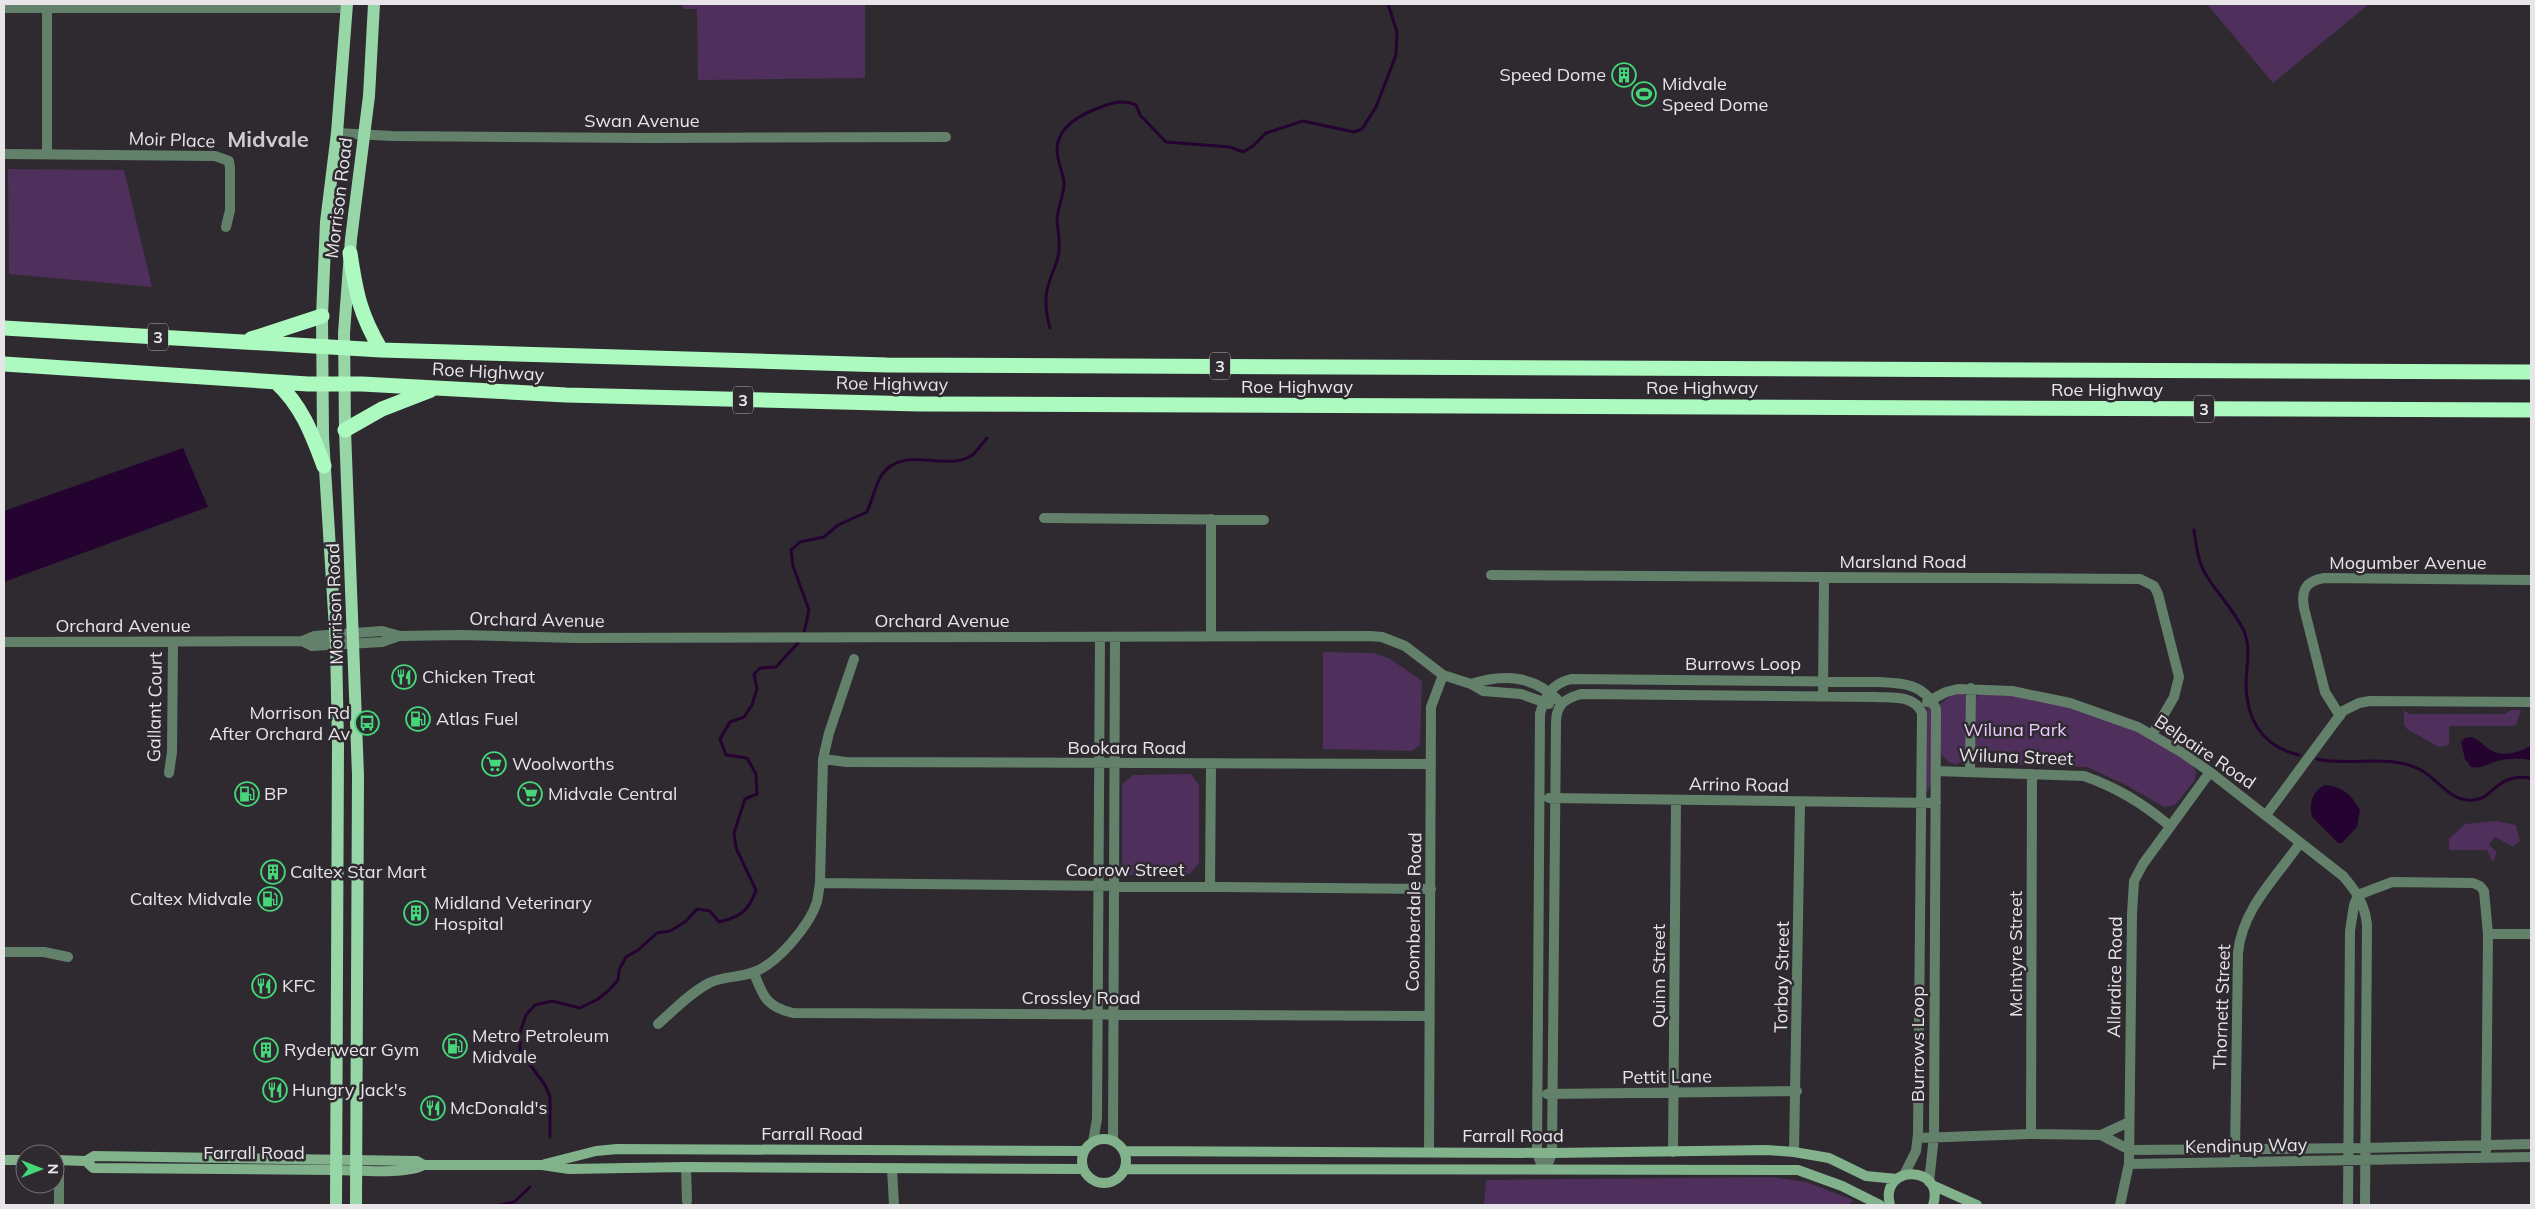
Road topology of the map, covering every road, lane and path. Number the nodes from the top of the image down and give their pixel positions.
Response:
1 (374, 4) edge
2 (347, 6) edge
3 (4, 8) edge
4 (47, 8) junction
5 (338, 132) junction
6 (364, 135) junction
7 (946, 136) dead end
8 (4, 154) edge
9 (47, 154) junction
10 (226, 227) dead end
11 (350, 253) junction
12 (322, 316) junction
13 (4, 328) edge
14 (247, 341) junction
15 (322, 346) junction
16 (344, 348) junction
17 (381, 350) junction
18 (4, 364) edge
19 (4, 369) edge
20 (92, 370) junction
21 (2531, 372) edge
22 (276, 382) junction
23 (322, 384) junction
24 (345, 384) junction
25 (435, 388) junction
26 (2531, 410) edge
27 (345, 430) junction
28 (324, 466) junction
29 (1044, 518) dead end
30 (1211, 519) junction
31 (1264, 520) dead end
32 (1491, 575) dead end
33 (1824, 578) junction
34 (2531, 580) edge
35 (1211, 635) junction
36 (354, 638) junction
37 (1100, 638) junction
38 (1115, 638) junction
39 (335, 640) junction
40 (4, 642) edge
41 (172, 642) junction
42 (854, 659) dead end
43 (1443, 675) junction
44 (1601, 679) junction
45 (1654, 679) junction
46 (1713, 680) junction
47 (1823, 680) junction
48 (1766, 681) junction
49 (1876, 682) junction
50 (1470, 684) junction
51 (1971, 688) junction
52 (1549, 691) junction
53 (1601, 695) junction
54 (1654, 695) junction
55 (1712, 696) junction
56 (1766, 696) junction
57 (1823, 696) junction
58 (1876, 697) junction
59 (1932, 700) junction
60 (1544, 702) junction
61 (2531, 702) edge
62 (1560, 705) junction
63 (1919, 706) junction
64 (2340, 716) junction
65 (2152, 735) junction
66 (823, 759) junction
67 (1098, 764) junction
68 (1114, 764) junction
69 (1211, 764) junction
70 (1431, 764) junction
71 (1936, 771) junction
72 (1970, 771) junction
73 (2210, 772) junction
74 (169, 773) dead end
75 (2032, 774) junction
76 (1541, 798) junction
77 (1555, 798) junction
78 (1676, 801) junction
79 (1920, 802) junction
80 (1800, 803) junction
81 (1936, 803) junction
82 (2266, 814) junction
83 (1098, 826) junction
84 (1114, 826) junction
85 (2170, 826) junction
86 (2300, 843) junction
87 (1540, 863) junction
88 (1554, 863) junction
89 (820, 883) junction
90 (1098, 886) junction
91 (1114, 886) junction
92 (1210, 886) junction
93 (1919, 888) junction
94 (1935, 888) junction
95 (1431, 889) junction
96 (2358, 895) junction
97 (1539, 920) junction
98 (1554, 920) junction
99 (2488, 934) junction
100 (2531, 934) edge
101 (1934, 945) junction
102 (1918, 946) junction
103 (4, 952) edge
104 (1097, 952) junction
105 (1113, 952) junction
106 (68, 957) dead end
107 (754, 972) junction
108 (1538, 976) junction
109 (1554, 976) junction
110 (1918, 1002) junction
111 (1934, 1002) junction
112 (1097, 1014) junction
113 (1113, 1014) junction
114 (1429, 1016) junction
115 (658, 1024) dead end
116 (1538, 1033) junction
117 (1553, 1034) junction
118 (1918, 1059) junction
119 (1934, 1059) junction
120 (1097, 1083) junction
121 (1113, 1083) junction
122 (1797, 1091) junction
123 (1674, 1092) junction
124 (1538, 1094) junction
125 (1552, 1094) junction
126 (2129, 1122) junction
127 (2031, 1134) junction
128 (2101, 1135) junction
129 (1934, 1136) junction
130 (1918, 1138) junction
131 (1114, 1140) junction
132 (1093, 1142) junction
133 (2531, 1144) edge
134 (2486, 1145) junction
135 (2364, 1148) junction
136 (666, 1149) junction
137 (2235, 1149) junction
138 (2294, 1149) junction
139 (2348, 1149) junction
140 (605, 1150) junction
141 (742, 1150) junction
142 (804, 1150) junction
143 (2130, 1150) junction
144 (2183, 1150) junction
145 (1051, 1151) junction
146 (1084, 1151) junction
147 (1124, 1151) junction
148 (1429, 1152) junction
149 (1673, 1152) junction
150 (1794, 1152) junction
151 (1537, 1153) junction
152 (1552, 1153) junction
153 (2486, 1157) junction
154 (2531, 1157) edge
155 (65, 1160) edge
156 (2294, 1161) junction
157 (2348, 1161) junction
158 (2364, 1161) junction
159 (2236, 1162) junction
160 (2183, 1163) junction
161 (2129, 1164) junction
162 (336, 1165) junction
163 (356, 1165) junction
164 (542, 1165) junction
165 (607, 1167) junction
166 (666, 1167) junction
167 (686, 1167) junction
168 (742, 1167) junction
169 (804, 1168) junction
170 (892, 1168) junction
171 (1052, 1169) junction
172 (1083, 1169) junction
173 (1125, 1169) junction
174 (1544, 1169) junction
175 (1901, 1177) junction
176 (1930, 1183) junction
177 (686, 1201) dead end
178 (336, 1205) edge
179 (356, 1205) edge
180 (894, 1205) edge
181 (1880, 1205) edge
182 (1890, 1205) edge
183 (1933, 1205) edge
184 (1976, 1205) edge
185 (2120, 1205) edge
186 (2348, 1205) edge
187 (2364, 1205) edge

1 - 6 main road, Morrison Road
2 - 4 street
2 - 5 main road, Morrison Road
3 - 4 street
4 - 9 street
5 - 6 street, Swan Avenue
5 - 12 main road, Morrison Road
6 - 7 street, Swan Avenue
6 - 11 main road, Morrison Road
8 - 9 street, Moir Place
9 - 10 street, Moir Place
11 - 16 main road, Morrison Road
11 - 17 highway
12 - 14 highway
12 - 15 main road, Morrison Road
13 - 14 highway, Roe Highway / 3
14 - 15 highway, Roe Highway / 3
15 - 16 highway, Roe Highway / 3
15 - 23 main road, Morrison Road
16 - 17 highway, Roe Highway / 3
16 - 24 main road, Morrison Road
17 - 21 highway, Roe Highway / 3
18 - 20 highway, Roe Highway / 3
19 - 20 highway
20 - 22 highway, Roe Highway / 3
22 - 23 highway, Roe Highway / 3
22 - 28 highway
23 - 24 highway, Roe Highway / 3
23 - 28 main road, Morrison Road
24 - 25 highway, Roe Highway / 3
24 - 27 main road, Morrison Road
25 - 26 highway, Roe Highway / 3
25 - 27 highway
27 - 36 main road, Morrison Road
28 - 39 main road, Morrison Road
29 - 30 street
30 - 31 street
30 - 35 street
32 - 33 street, Marsland Road
33 - 47 street
33 - 65 street, Marsland Road
34 - 64 street, Mogumber Avenue
35 - 38 street, Orchard Avenue
35 - 43 street, Orchard Avenue
36 - 37 street, Orchard Avenue
36 - 39 street, Orchard Avenue
36 - 163 main road, Morrison Road
37 - 38 street, Orchard Avenue
37 - 67 street
38 - 68 street
39 - 41 street, Orchard Avenue
39 - 162 main road, Morrison Road
40 - 41 street, Orchard Avenue
41 - 74 street, Gallant Court
42 - 66 street
43 - 50 street, Orchard Avenue
43 - 70 street, Coomberdale Road
44 - 45 street, Burrows Loop
44 - 52 street, Burrows Loop
44 - 53 street
45 - 46 street, Burrows Loop
45 - 54 street
46 - 48 street, Burrows Loop
46 - 55 street
47 - 48 street, Burrows Loop
47 - 49 street, Burrows Loop
47 - 57 street
48 - 56 street
49 - 58 street
49 - 59 street, Burrows Loop
50 - 52 street
50 - 60 street, Orchard Avenue
51 - 59 street, Belpaire Road
51 - 65 street, Belpaire Road
51 - 72 street
52 - 60 street
52 - 62 street
53 - 54 street, Burrows Loop
53 - 62 street, Burrows Loop
54 - 55 street, Burrows Loop
55 - 56 street, Burrows Loop
56 - 57 street, Burrows Loop
57 - 58 street, Burrows Loop
58 - 63 street, Burrows Loop
59 - 63 street, Belpaire Road
59 - 71 street, Burrows Loop
60 - 62 street, Orchard Avenue
60 - 76 street
61 - 64 street
62 - 77 street
63 - 79 street, Burrows Loop
64 - 82 street
65 - 73 street, Belpaire Road
66 - 67 street, Bookara Road
66 - 89 street
67 - 68 street, Bookara Road
67 - 83 street
68 - 69 street, Bookara Road
68 - 84 street
69 - 70 street, Bookara Road
69 - 92 street
70 - 95 street, Coomberdale Road
71 - 72 street, Wiluna Street
71 - 81 street, Burrows Loop
72 - 75 street, Wiluna Street
73 - 82 street, Belpaire Road
73 - 85 street, Allardice Road
75 - 85 street, Wiluna Street
75 - 127 street, McIntyre Street
76 - 77 street, Arrino Road
76 - 87 street
77 - 78 street, Arrino Road
77 - 88 street
78 - 80 street, Arrino Road
78 - 123 street, Quinn Street
79 - 80 street, Arrino Road
79 - 81 street, Arrino Road
79 - 93 street, Burrows Loop
80 - 122 street, Torbay Street
81 - 94 street, Burrows Loop
82 - 86 street, Belpaire Road
83 - 84 street
83 - 90 street
84 - 91 street
85 - 126 street, Allardice Road
86 - 96 street, Belpaire Road
86 - 137 street, Thornett Street
87 - 88 street
87 - 97 street
88 - 98 street
89 - 90 street, Coorow Street
89 - 107 street
90 - 91 street, Coorow Street
90 - 104 street
91 - 92 street, Coorow Street
91 - 105 street
92 - 95 street, Coorow Street
93 - 94 street
93 - 102 street, Burrows Loop
94 - 101 street, Burrows Loop
95 - 114 street, Coomberdale Road
96 - 99 street
96 - 135 street, Belpaire Road
96 - 139 street
97 - 98 street
97 - 108 street
98 - 109 street
99 - 100 street
99 - 134 street
101 - 102 street
101 - 111 street, Burrows Loop
102 - 110 street, Burrows Loop
103 - 106 street
104 - 105 street
104 - 112 street
105 - 113 street
107 - 112 street, Crossley Road
107 - 115 street
108 - 109 street
108 - 116 street
109 - 117 street
110 - 111 street
110 - 118 street, Burrows Loop
111 - 119 street, Burrows Loop
112 - 113 street, Crossley Road
112 - 120 street
113 - 114 street, Crossley Road
113 - 121 street
114 - 148 street, Coomberdale Road
116 - 117 street
116 - 124 street
117 - 125 street
118 - 119 street
118 - 130 street, Burrows Loop
119 - 129 street, Burrows Loop
120 - 121 street
120 - 132 street
121 - 131 street
122 - 123 street, Pettit Lane
122 - 150 street, Torbay Street
123 - 125 street, Pettit Lane
123 - 149 street, Quinn Street
124 - 125 street, Pettit Lane
124 - 151 street
125 - 152 street
126 - 128 street
126 - 143 street, Allardice Road
127 - 128 street
127 - 129 street
128 - 143 street
129 - 130 street
129 - 176 street, Burrows Loop
130 - 175 street, Burrows Loop
131 - 132 main road
131 - 147 main road
132 - 146 main road
133 - 134 street, Kendinup Way
134 - 135 street, Kendinup Way
134 - 153 street
135 - 139 street, Kendinup Way
135 - 158 street, Belpaire Road
136 - 140 main road, Farrall Road
136 - 141 main road, Farrall Road
136 - 166 main road
137 - 138 street, Kendinup Way
137 - 144 street, Kendinup Way
137 - 159 street, Thornett Street
138 - 139 street, Kendinup Way
138 - 156 street
139 - 157 street
140 - 164 main road, Farrall Road
140 - 165 main road
141 - 142 main road, Farrall Road
141 - 168 main road
142 - 145 main road, Farrall Road
142 - 169 main road
143 - 144 street, Kendinup Way
143 - 161 street, Allardice Road
144 - 160 street
145 - 146 main road, Farrall Road
145 - 171 main road
146 - 172 main road
147 - 148 main road, Farrall Road
147 - 173 main road
148 - 151 main road, Farrall Road
149 - 150 main road, Farrall Road
149 - 152 main road, Farrall Road
150 - 175 main road, Farrall Road
151 - 152 main road, Farrall Road
151 - 174 street
152 - 174 street
153 - 154 street, Kendinup Way
153 - 158 street, Kendinup Way
155 - 162 main road, Farrall Road
156 - 157 street, Kendinup Way
156 - 159 street, Kendinup Way
157 - 158 street, Kendinup Way
157 - 186 street
158 - 187 street, Belpaire Road
159 - 160 street, Kendinup Way
160 - 161 street, Kendinup Way
161 - 185 street, Allardice Road
162 - 163 main road, Farrall Road
162 - 178 main road, Morrison Road
163 - 164 main road, Farrall Road
163 - 179 main road, Morrison Road
164 - 165 main road, Farrall Road
165 - 166 main road, Farrall Road
166 - 167 main road, Farrall Road
167 - 168 main road, Farrall Road
167 - 177 street
168 - 169 main road, Farrall Road
169 - 170 main road, Farrall Road
170 - 171 main road, Farrall Road
170 - 180 street
171 - 172 main road, Farrall Road
172 - 173 main road
173 - 174 main road, Farrall Road
174 - 181 main road, Farrall Road
175 - 176 main road, Farrall Road
175 - 182 main road
176 - 183 main road
176 - 184 main road

